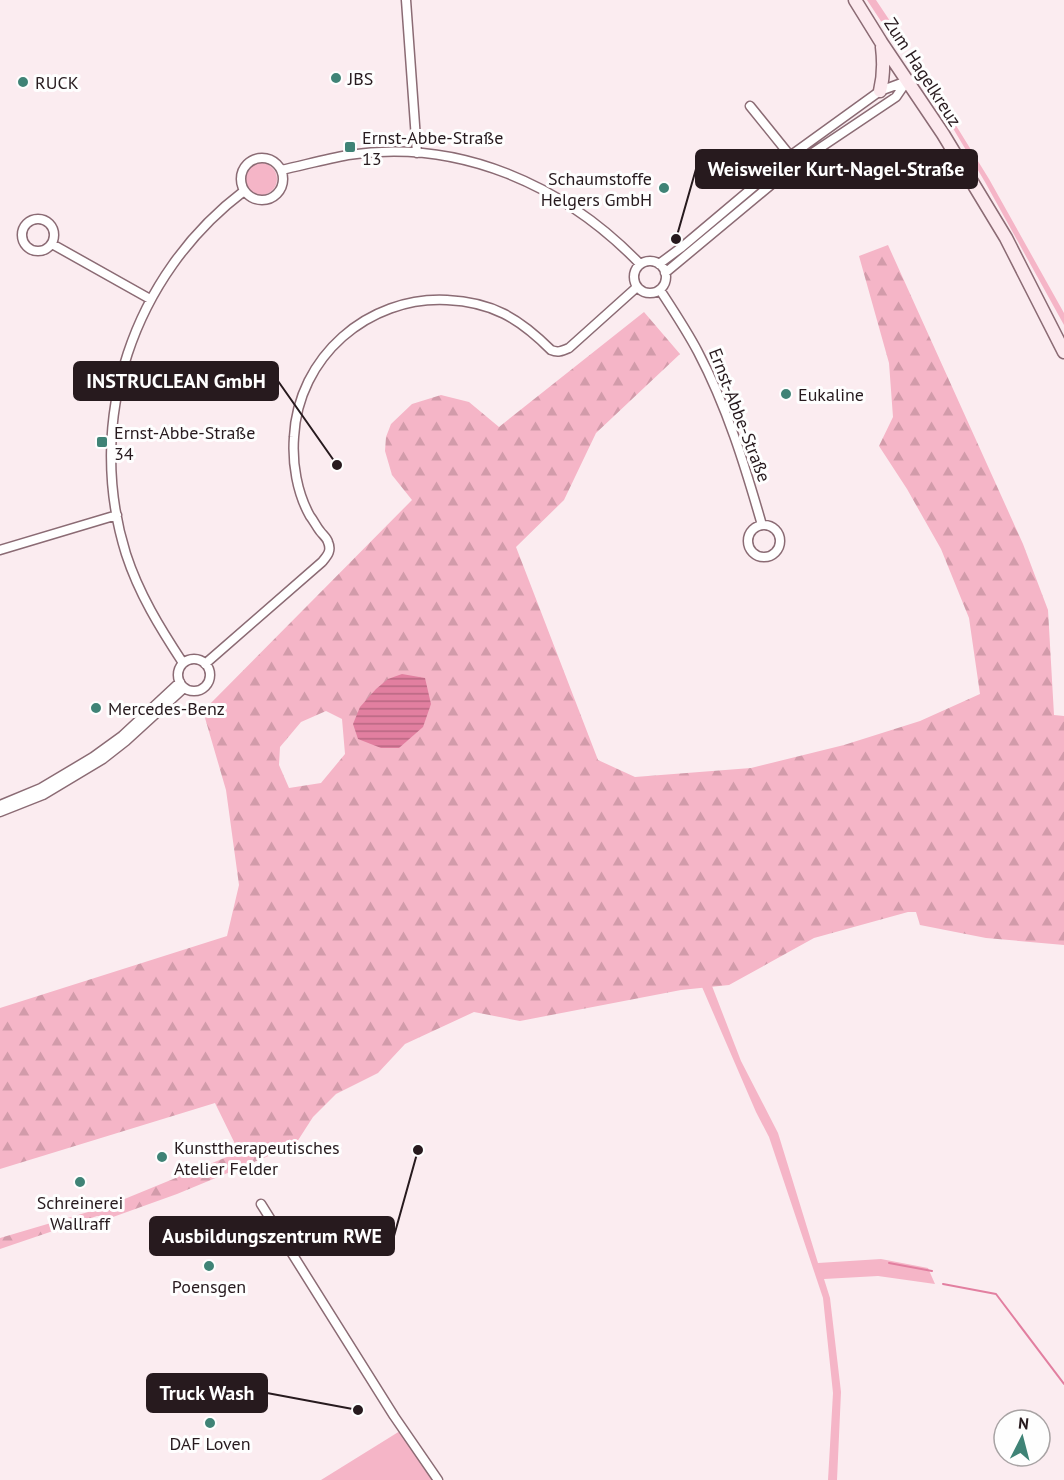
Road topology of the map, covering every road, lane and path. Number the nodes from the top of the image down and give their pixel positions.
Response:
1 (406, 0) edge
2 (855, 0) edge
3 (881, 42) junction
4 (907, 81) junction
5 (880, 91) junction
6 (750, 106) dead end
7 (417, 153) junction
8 (790, 156) junction
9 (796, 164) junction
10 (281, 170) junction
11 (244, 191) junction
12 (52, 243) dead end
13 (640, 264) junction
14 (659, 264) junction
15 (665, 273) junction
16 (637, 287) junction
17 (660, 290) junction
18 (150, 299) junction
19 (1064, 352) edge
20 (117, 515) junction
21 (762, 525) dead end
22 (0, 550) edge
23 (183, 663) junction
24 (205, 664) junction
25 (182, 685) junction
26 (0, 805) edge
27 (0, 812) edge
28 (261, 1204) dead end
29 (438, 1480) edge

1 - 7 street
2 - 3 main road, Zum Hagelkreuz
3 - 4 main road, Zum Hagelkreuz
3 - 5 main road
4 - 5 street
4 - 9 street
4 - 19 main road, Zum Hagelkreuz
5 - 8 street
6 - 8 street
7 - 10 street
7 - 13 street
8 - 9 street
8 - 14 street
9 - 15 street
10 - 11 street
10 - 11 street
11 - 18 street
12 - 18 street
13 - 14 street
13 - 16 street
14 - 15 street
15 - 17 street
16 - 17 street
16 - 24 street
17 - 21 street, Ernst-Abbe-Straße
18 - 20 street
20 - 22 street
20 - 23 street
23 - 24 street
23 - 25 street
24 - 25 street
25 - 26 street
25 - 27 street
28 - 29 street

